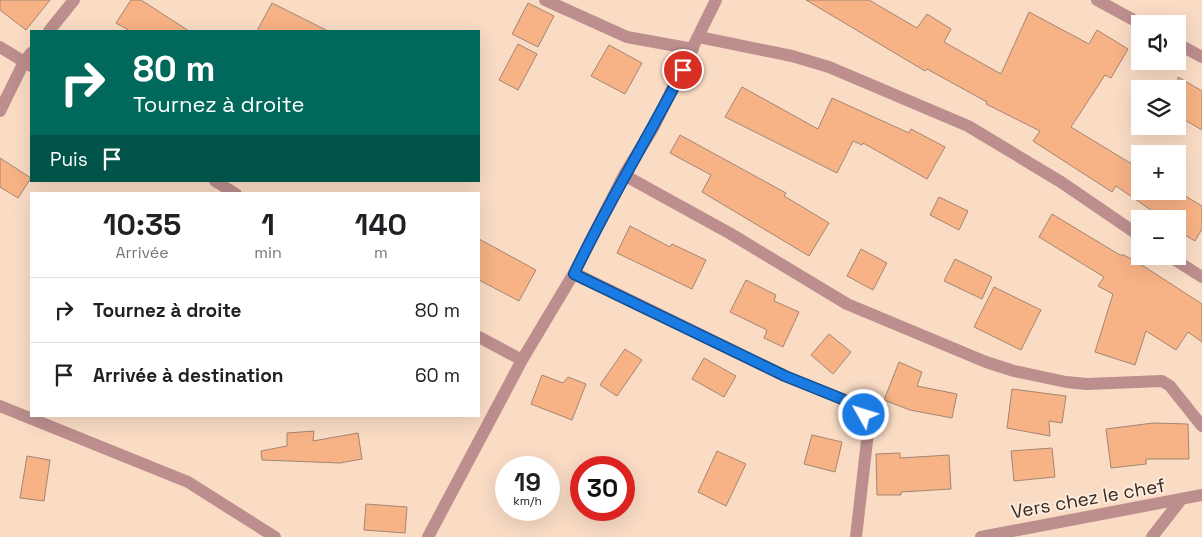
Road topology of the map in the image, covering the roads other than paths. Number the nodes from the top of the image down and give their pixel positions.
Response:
1 (74, 0) edge
2 (545, 0) edge
3 (716, 0) edge
4 (1097, 0) edge
5 (1131, 19) edge
6 (50, 30) edge
7 (696, 43) junction
8 (0, 48) edge
9 (1186, 48) edge
10 (1202, 57) edge
11 (29, 60) edge
12 (0, 111) edge
13 (624, 175) junction
14 (217, 182) edge
15 (233, 192) edge
16 (1131, 230) edge
17 (1183, 265) edge
18 (574, 274) junction
19 (1202, 277) edge
20 (480, 337) edge
21 (522, 360) junction
22 (0, 406) edge
23 (1202, 426) edge
24 (1202, 495) edge
25 (1180, 500) junction
26 (275, 537) edge
27 (428, 537) edge
28 (856, 537) edge
29 (981, 537) edge
30 (1152, 537) edge

1 - 6 street
2 - 7 street
3 - 7 street
4 - 5 street
7 - 13 street
7 - 16 street
8 - 11 street
9 - 10 street
11 - 12 street
13 - 18 street
13 - 23 street
14 - 15 street
17 - 19 street
18 - 21 street
18 - 28 street
20 - 21 street
21 - 27 street
22 - 26 street
24 - 25 street, Vers chez le chef
25 - 29 street, Vers chez le chef
25 - 30 street

